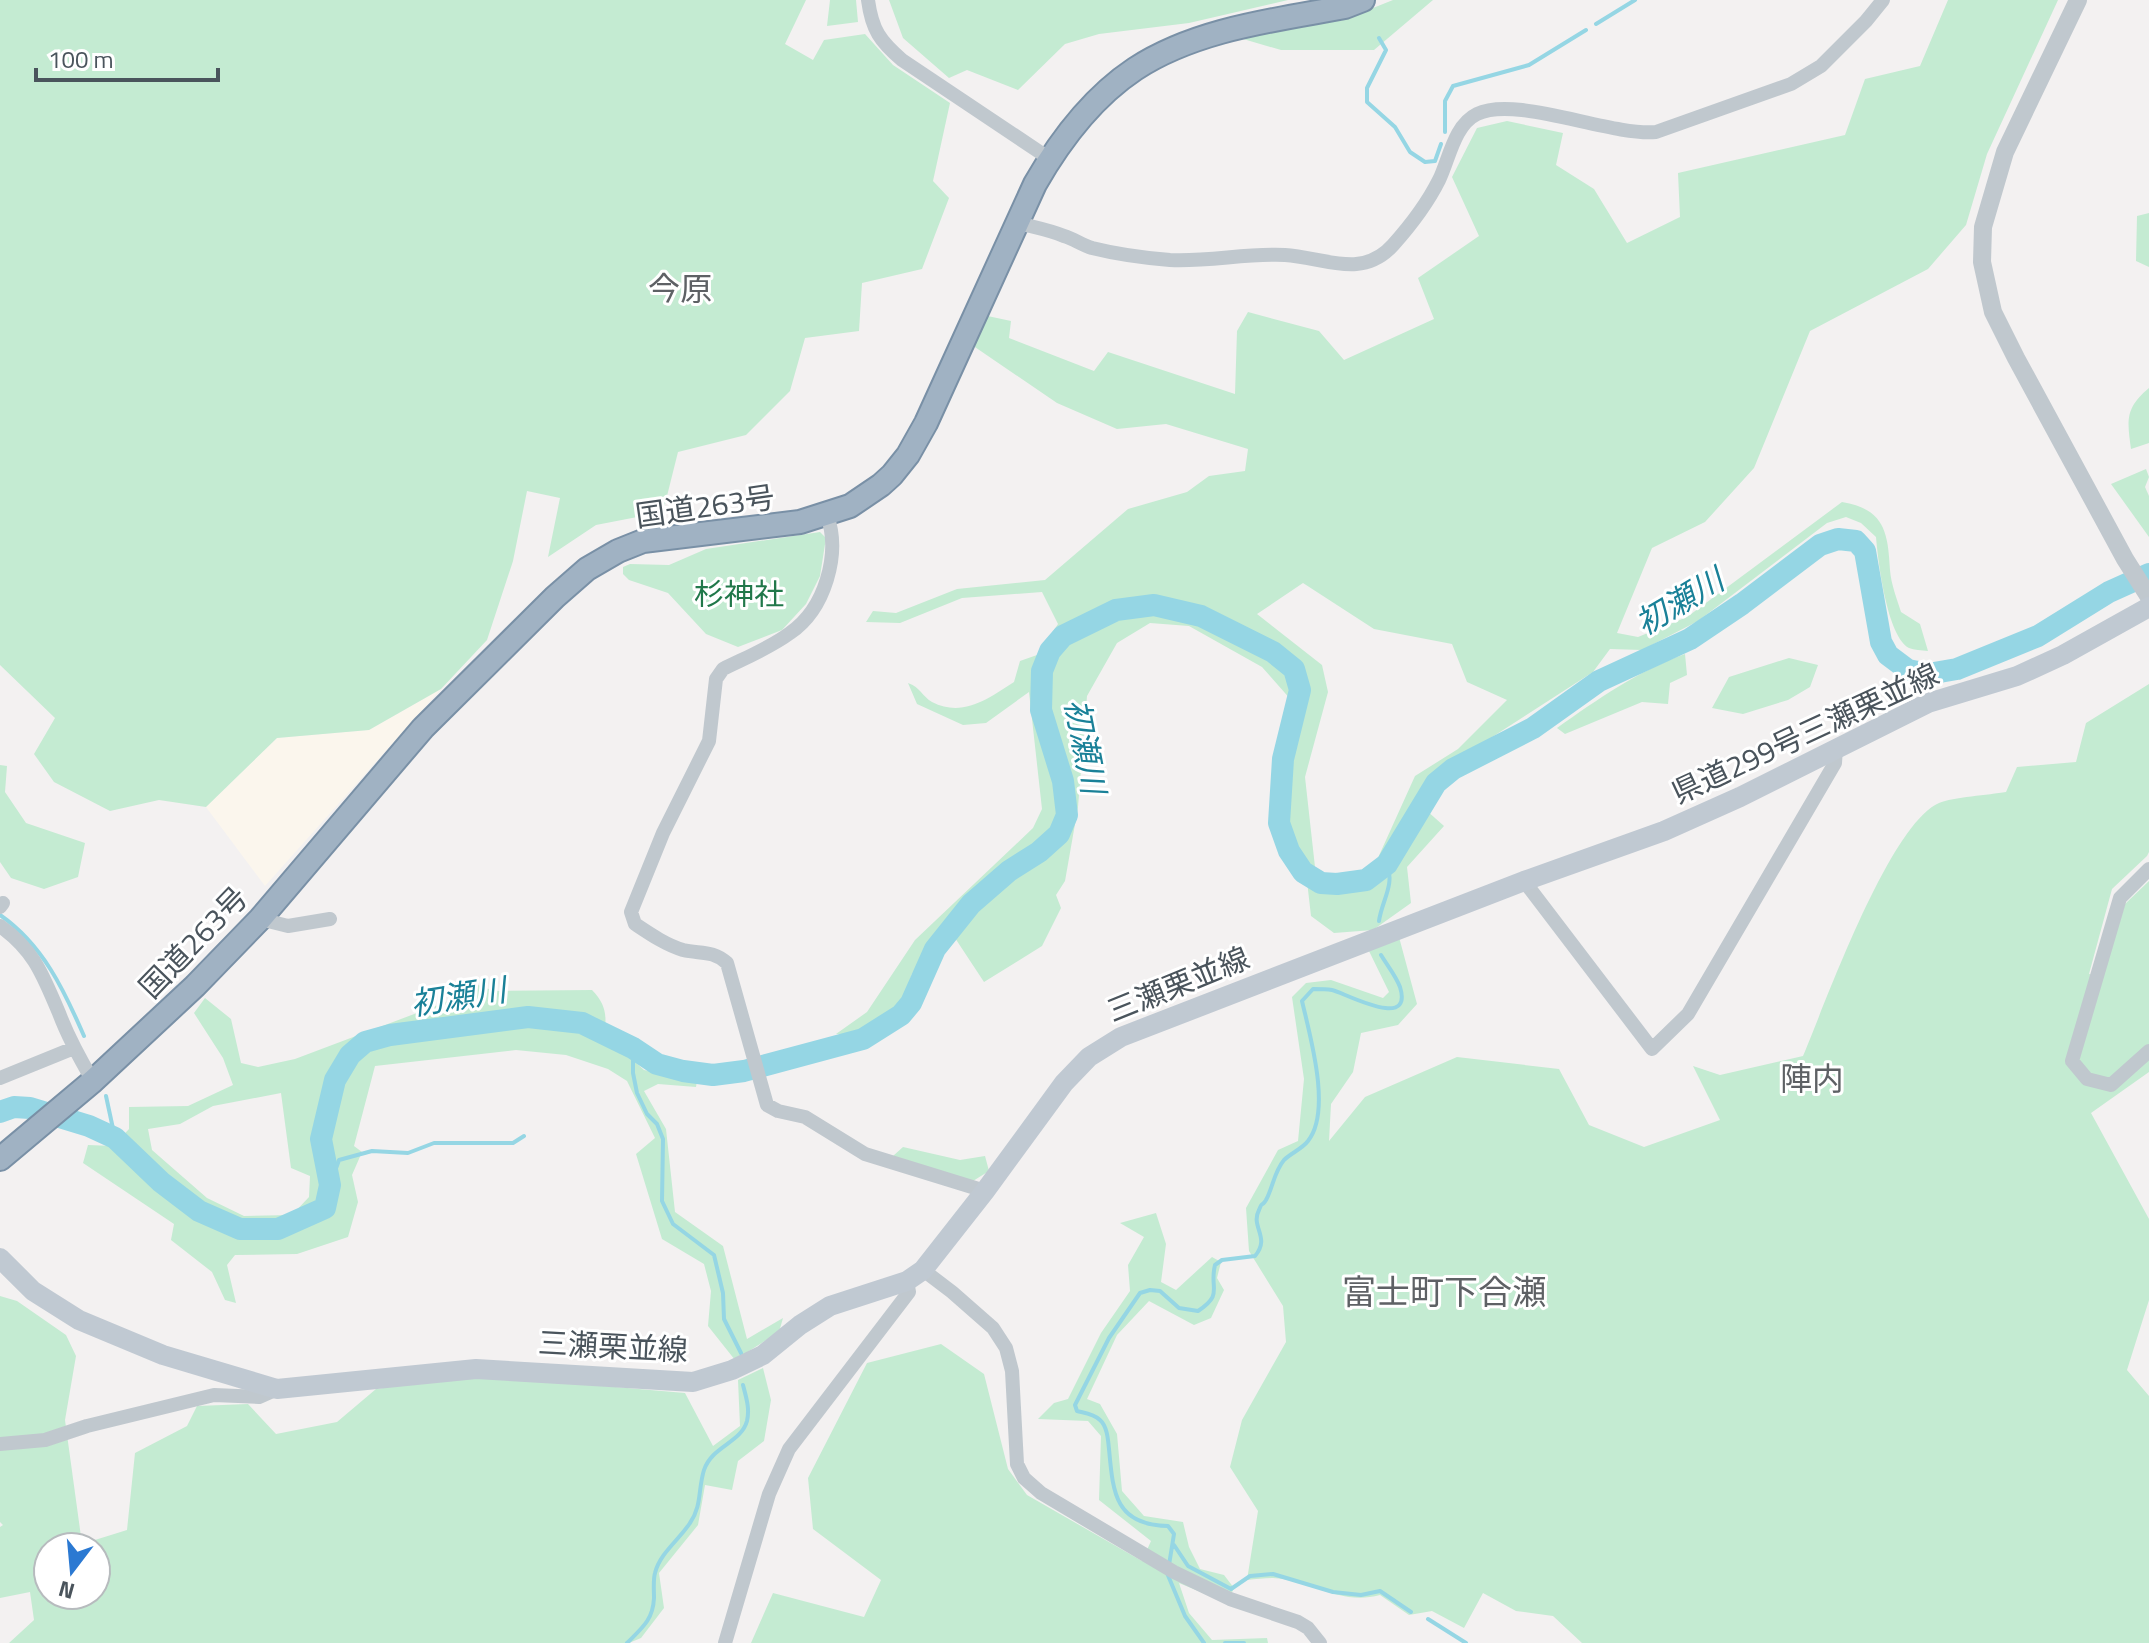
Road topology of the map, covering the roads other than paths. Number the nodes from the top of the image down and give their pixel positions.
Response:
1 (868, 0) edge
2 (1363, 0) edge
3 (1883, 0) edge
4 (2078, 0) edge
5 (1050, 159) junction
6 (1018, 223) junction
7 (827, 515) junction
8 (2149, 597) edge
9 (2149, 607) edge
10 (1836, 747) junction
11 (2149, 869) edge
12 (1524, 881) junction
13 (260, 919) junction
14 (330, 919) dead end
15 (0, 926) edge
16 (74, 1048) junction
17 (2149, 1051) edge
18 (0, 1078) edge
19 (93, 1081) junction
20 (3, 1157) edge
21 (985, 1191) junction
22 (0, 1258) edge
23 (915, 1276) junction
24 (277, 1389) junction
25 (0, 1444) edge
26 (725, 1643) edge
27 (1320, 1643) edge

1 - 5 street
2 - 5 highway, 国道263号
3 - 6 street
4 - 8 street
5 - 6 highway, 国道263号
6 - 7 highway, 国道263号
7 - 13 highway, 国道263号
7 - 21 street
9 - 10 main road, 県道299号三瀬栗並線
10 - 12 main road, 県道299号三瀬栗並線
10 - 12 street
11 - 17 street
12 - 21 main road, 三瀬栗並線
13 - 14 street
13 - 19 highway, 国道263号
15 - 16 street
16 - 18 street
16 - 19 street
19 - 20 highway, 国道263号
21 - 23 main road, 三瀬栗並線
22 - 24 main road, 三瀬栗並線
23 - 24 main road, 三瀬栗並線
23 - 26 street
23 - 27 street
24 - 25 street

